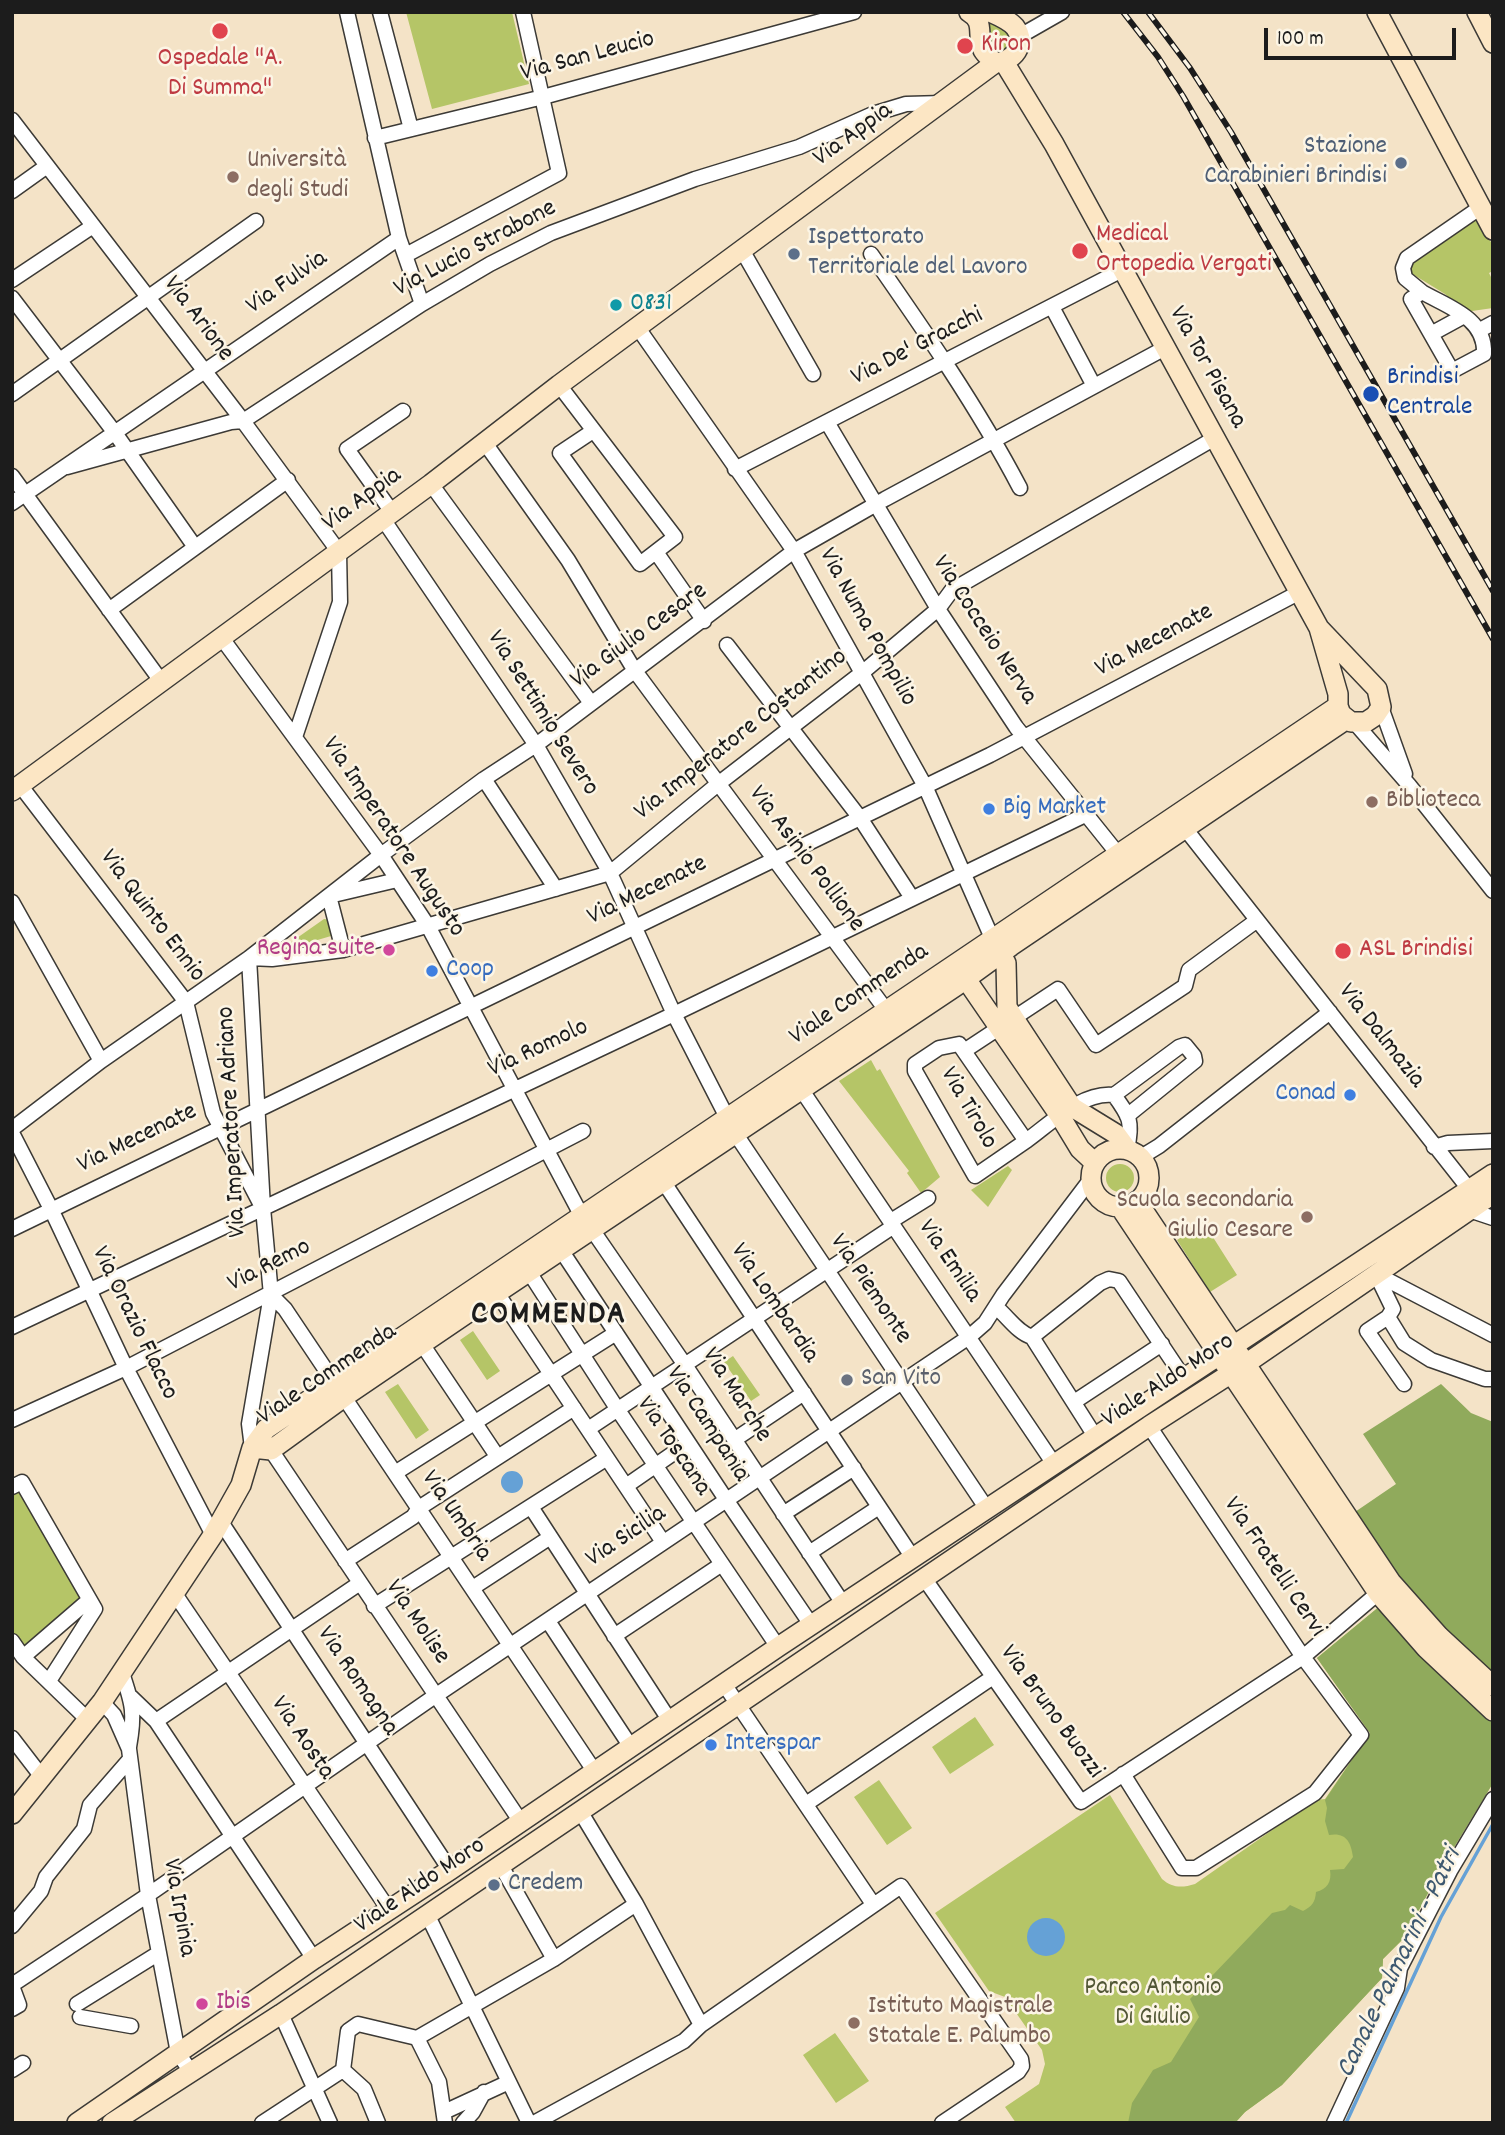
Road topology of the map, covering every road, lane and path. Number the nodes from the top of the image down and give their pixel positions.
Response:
1 (346, 12) edge
2 (380, 12) edge
3 (523, 12) edge
4 (854, 12) edge
5 (969, 12) edge
6 (990, 12) edge
7 (1062, 12) edge
8 (1377, 12) edge
9 (1020, 36) junction
10 (1000, 63) junction
11 (543, 97) junction
12 (945, 103) junction
13 (12, 120) edge
14 (411, 129) junction
15 (375, 138) junction
16 (47, 166) junction
17 (12, 191) edge
18 (1480, 207) junction
19 (256, 221) dead end
20 (93, 226) junction
21 (1493, 230) edge
22 (399, 238) junction
23 (742, 250) junction
24 (871, 254) dead end
25 (406, 255) junction
26 (1122, 270) junction
27 (12, 280) edge
28 (1422, 292) junction
29 (148, 296) junction
30 (12, 298) edge
31 (422, 304) junction
32 (1052, 307) junction
33 (1464, 316) junction
34 (1486, 326) edge
35 (638, 328) junction
36 (1431, 334) junction
37 (1165, 348) junction
38 (60, 360) junction
39 (946, 361) junction
40 (205, 372) junction
41 (813, 373) dead end
42 (559, 385) junction
43 (1094, 386) junction
44 (12, 394) edge
45 (403, 411) dead end
46 (243, 421) junction
47 (827, 422) junction
48 (593, 431) junction
49 (115, 433) junction
50 (1215, 438) junction
51 (995, 440) junction
52 (485, 443) junction
53 (128, 452) junction
54 (67, 467) junction
55 (735, 469) junction
56 (12, 476) edge
57 (288, 480) junction
58 (431, 484) junction
59 (1020, 488) dead end
60 (26, 494) junction
61 (12, 503) edge
62 (875, 504) junction
63 (388, 515) junction
64 (195, 547) junction
65 (794, 551) junction
66 (339, 552) junction
67 (656, 552) junction
68 (1300, 592) junction
69 (938, 609) junction
70 (109, 610) junction
71 (704, 621) junction
72 (1319, 628) junction
73 (221, 637) junction
74 (727, 645) dead end
75 (635, 671) junction
76 (863, 672) junction
77 (161, 681) junction
78 (1368, 681) junction
79 (591, 703) junction
80 (1381, 707) junction
81 (1344, 711) junction
82 (790, 727) junction
83 (295, 737) junction
84 (1024, 738) junction
85 (536, 745) junction
86 (484, 779) junction
87 (718, 784) junction
88 (1409, 785) junction
89 (925, 786) junction
90 (16, 788) edge
91 (1085, 815) junction
92 (860, 818) junction
93 (1180, 822) junction
94 (1118, 854) junction
95 (381, 855) junction
96 (774, 859) junction
97 (610, 873) junction
98 (964, 874) junction
99 (397, 880) junction
100 (556, 889) junction
101 (1493, 891) edge
102 (329, 896) junction
103 (912, 898) junction
104 (12, 902) edge
105 (1256, 921) junction
106 (428, 926) junction
107 (633, 926) junction
108 (832, 937) junction
109 (996, 946) junction
110 (344, 950) junction
111 (249, 958) junction
112 (960, 972) junction
113 (186, 1002) junction
114 (469, 1006) junction
115 (886, 1010) junction
116 (1330, 1012) junction
117 (674, 1014) junction
118 (1006, 1023) junction
119 (964, 1051) junction
120 (101, 1061) junction
121 (514, 1089) junction
122 (801, 1089) junction
123 (1114, 1095) junction
124 (258, 1108) junction
125 (1066, 1112) junction
126 (1127, 1116) junction
127 (731, 1125) junction
128 (220, 1128) junction
129 (12, 1131) edge
130 (583, 1132) dead end
131 (1026, 1141) junction
132 (1493, 1141) edge
133 (1434, 1147) junction
134 (547, 1149) junction
135 (1134, 1153) junction
136 (1093, 1171) junction
137 (1493, 1174) edge
138 (663, 1181) junction
139 (1469, 1189) junction
140 (1493, 1195) edge
141 (928, 1198) dead end
142 (1128, 1204) junction
143 (263, 1208) junction
144 (51, 1209) junction
145 (1469, 1210) junction
146 (1493, 1218) edge
147 (587, 1222) junction
148 (893, 1224) junction
149 (12, 1229) edge
150 (1398, 1247) junction
151 (561, 1250) junction
152 (529, 1272) junction
153 (827, 1272) junction
154 (1376, 1274) junction
155 (493, 1287) junction
156 (88, 1289) junction
157 (271, 1294) junction
158 (996, 1307) junction
159 (1388, 1317) junction
160 (754, 1319) junction
161 (12, 1327) edge
162 (617, 1333) junction
163 (1493, 1335) edge
164 (970, 1337) junction
165 (1032, 1337) junction
166 (418, 1338) junction
167 (1162, 1344) junction
168 (1225, 1349) junction
169 (583, 1355) junction
170 (685, 1365) junction
171 (126, 1368) junction
172 (1238, 1369) junction
173 (552, 1376) junction
174 (1183, 1377) junction
175 (1493, 1379) edge
176 (901, 1381) junction
177 (1404, 1384) dead end
178 (652, 1388) junction
179 (339, 1391) junction
180 (804, 1394) junction
181 (1074, 1402) junction
182 (574, 1408) junction
183 (618, 1410) junction
184 (12, 1420) edge
185 (475, 1423) junction
186 (1149, 1426) junction
187 (588, 1429) junction
188 (828, 1430) junction
189 (1095, 1436) junction
190 (734, 1440) junction
191 (688, 1443) junction
192 (261, 1449) junction
193 (497, 1456) junction
194 (607, 1458) junction
195 (1054, 1464) junction
196 (656, 1466) junction
197 (853, 1468) junction
198 (395, 1473) junction
199 (760, 1478) junction
200 (626, 1486) junction
201 (12, 1487) edge
202 (727, 1501) junction
203 (530, 1507) junction
204 (879, 1507) junction
205 (419, 1508) junction
206 (987, 1509) junction
207 (783, 1514) junction
208 (694, 1523) junction
209 (217, 1528) junction
210 (950, 1532) junction
211 (549, 1538) junction
212 (663, 1542) junction
213 (963, 1551) junction
214 (809, 1553) junction
215 (453, 1557) junction
216 (913, 1558) junction
217 (345, 1561) junction
218 (722, 1564) junction
219 (923, 1578) junction
220 (360, 1583) junction
221 (474, 1587) junction
222 (1384, 1588) junction
223 (175, 1594) junction
224 (586, 1594) junction
225 (89, 1600) junction
226 (844, 1605) junction
227 (374, 1606) junction
228 (548, 1621) junction
229 (812, 1626) junction
230 (291, 1629) junction
231 (614, 1636) junction
232 (12, 1642) edge
233 (1432, 1642) junction
234 (511, 1645) junction
235 (778, 1647) junction
236 (23, 1657) junction
237 (1303, 1657) junction
238 (227, 1671) junction
239 (121, 1673) junction
240 (993, 1677) junction
241 (49, 1681) junction
242 (724, 1684) junction
243 (1493, 1686) edge
244 (131, 1696) junction
245 (435, 1696) junction
246 (102, 1702) junction
247 (738, 1703) junction
248 (1493, 1711) edge
249 (87, 1719) junction
250 (156, 1721) junction
251 (670, 1721) junction
252 (367, 1743) junction
253 (14, 1746) edge
254 (631, 1747) junction
255 (129, 1754) junction
256 (595, 1772) junction
257 (1123, 1774) junction
258 (42, 1777) junction
259 (303, 1786) junction
260 (1493, 1799) edge
261 (806, 1804) junction
262 (580, 1811) junction
263 (12, 1814) edge
264 (521, 1822) junction
265 (233, 1835) junction
266 (500, 1864) junction
267 (450, 1870) junction
268 (148, 1895) junction
269 (636, 1904) junction
270 (873, 1904) junction
271 (389, 1910) junction
272 (427, 1914) junction
273 (12, 1926) edge
274 (159, 1953) junction
275 (554, 1958) junction
276 (314, 1959) junction
277 (12, 1986) edge
278 (15, 2007) edge
279 (472, 2008) junction
280 (281, 2014) junction
281 (701, 2025) junction
282 (131, 2026) dead end
283 (416, 2038) junction
284 (178, 2053) junction
285 (343, 2070) junction
286 (191, 2072) junction
287 (509, 2082) junction
288 (135, 2083) junction
289 (315, 2090) junction
290 (484, 2092) junction
291 (131, 2116) edge
292 (445, 2117) edge
293 (77, 2123) edge
294 (112, 2123) edge
295 (262, 2123) edge
296 (330, 2123) edge
297 (378, 2123) edge
298 (463, 2123) edge
299 (528, 2123) edge
300 (534, 2123) edge
301 (942, 2123) edge
302 (1334, 2123) edge

1 - 15 street
2 - 14 street
3 - 11 street
4 - 11 street, Via San Leucio
5 - 10 street, Via Tor Pisana
6 - 9 street
7 - 9 street
8 - 18 street
9 - 10 street, Via Appia
10 - 12 street, Via Appia
10 - 26 street, Via Tor Pisana
11 - 14 street, Via San Leucio
11 - 25 street
12 - 23 street, Via Appia
12 - 31 street, Via Lucio Strabone
13 - 16 street, Via Arione
14 - 15 street, Via San Leucio
15 - 22 street
16 - 17 street
16 - 20 street, Via Arione
18 - 21 street
18 - 28 street
19 - 29 street
20 - 27 street
20 - 29 street, Via Arione
22 - 25 street
22 - 40 street, Via Fulvia
23 - 35 street, Via Appia
23 - 41 street
24 - 39 street
25 - 31 street
26 - 32 street, Via De' Gracchi
26 - 37 street, Via Tor Pisana
28 - 33 street
28 - 36 street
29 - 38 street
29 - 40 street, Via Arione
30 - 38 street
31 - 46 street, Via Lucio Strabone
32 - 39 street, Via De' Gracchi
32 - 43 street
33 - 34 street
33 - 36 street
34 - 36 street
35 - 42 street, Via Appia
35 - 55 street, Via Numa Pompilio
37 - 43 street, Via Giulio Cesare
37 - 50 street, Via Tor Pisana
38 - 44 street
38 - 49 street
39 - 47 street, Via De' Gracchi
39 - 51 street
40 - 46 street, Via Arione
40 - 49 street, Via Fulvia
42 - 48 street
42 - 52 street, Via Appia
43 - 51 street, Via Giulio Cesare
45 - 63 street, Via Settimio Severo
46 - 53 street, Via Lucio Strabone
46 - 57 street, Via Arione
47 - 55 street, Via De' Gracchi
47 - 62 street, Via Cocceio Nerva
48 - 67 street
48 - 67 street
49 - 53 street
49 - 54 street, Via Fulvia
50 - 68 street, Via Tor Pisana
50 - 69 street, Via Imperatore Costantino
51 - 59 street
51 - 62 street, Via Giulio Cesare
52 - 58 street, Via Appia
52 - 75 street, Via Asinio Pollione
53 - 54 street, Via Fulvia
53 - 64 street
54 - 60 street, Via Fulvia
55 - 65 street, Via Numa Pompilio
56 - 60 street
57 - 64 street
57 - 66 street, Via Arione
58 - 63 street, Via Appia
58 - 79 street
60 - 61 street, Via Fulvia
60 - 70 street
62 - 65 street, Via Giulio Cesare
62 - 69 street, Via Cocceio Nerva
63 - 66 street, Via Appia
63 - 85 street, Via Settimio Severo
64 - 70 street
65 - 71 street, Via Giulio Cesare
65 - 76 street, Via Numa Pompilio
66 - 73 street, Via Appia
66 - 83 street
67 - 71 street
68 - 72 street, Via Tor Pisana
68 - 84 street, Via Mecenate
69 - 76 street, Via Imperatore Costantino
69 - 84 street, Via Cocceio Nerva
70 - 77 street
71 - 75 street, Via Giulio Cesare
72 - 78 street, Via Tor Pisana
72 - 81 street, Via Tor Pisana
73 - 77 street, Via Appia
73 - 83 street, Via Imperatore Augusto
74 - 82 street
75 - 79 street, Via Giulio Cesare
75 - 87 street, Via Asinio Pollione
76 - 82 street, Via Imperatore Costantino
76 - 89 street, Via Numa Pompilio
77 - 90 street, Via Appia
78 - 80 street, Via Tor Pisana
78 - 81 street
79 - 85 street, Via Giulio Cesare
80 - 81 street
80 - 88 street, Via Tor Pisana
81 - 88 street, Via Tor Pisana
81 - 93 street, Viale Commenda
82 - 87 street, Via Imperatore Costantino
82 - 92 street
83 - 95 street, Via Imperatore Augusto
84 - 89 street, Via Mecenate
84 - 91 street, Via Cocceio Nerva
85 - 86 street, Via Giulio Cesare
85 - 97 street, Via Settimio Severo
86 - 95 street, Via Giulio Cesare
86 - 100 street
87 - 96 street, Via Asinio Pollione
87 - 97 street, Via Imperatore Costantino
88 - 101 street, Via Tor Pisana
89 - 92 street, Via Mecenate
89 - 98 street, Via Numa Pompilio
90 - 113 street, Via Quinto Ennio
91 - 94 street, Via Cocceio Nerva
91 - 98 street, Via Romolo
92 - 96 street, Via Mecenate
92 - 103 street
93 - 94 street, Viale Commenda
93 - 105 street, Via Dalmazia
93 - 109 street, Viale Commenda
94 - 109 street, Viale Commenda
95 - 99 street, Via Imperatore Augusto
95 - 102 street, Via Giulio Cesare
96 - 107 street, Via Mecenate
96 - 108 street, Via Asinio Pollione
97 - 100 street, Via Imperatore Costantino
97 - 107 street, Via Settimio Severo
98 - 103 street, Via Romolo
98 - 109 street, Via Numa Pompilio
99 - 102 street, Via Giulio Cesare
99 - 106 street, Via Imperatore Augusto
100 - 106 street, Via Imperatore Costantino
102 - 110 street
102 - 111 street, Via Giulio Cesare
103 - 108 street, Via Romolo
104 - 120 street
105 - 116 street, Via Dalmazia
105 - 118 street, Via Tirolo
106 - 110 street, Via Imperatore Costantino
106 - 114 street, Via Imperatore Augusto
107 - 114 street, Via Mecenate
107 - 117 street, Via Settimio Severo
108 - 115 street, Via Asinio Pollione
108 - 117 street, Via Romolo
109 - 112 street, Viale Commenda
109 - 118 street
110 - 111 street, Via Imperatore Costantino
111 - 113 street, Via Giulio Cesare
111 - 124 street, Via Imperatore Adriano
112 - 115 street, Viale Commenda
112 - 118 street
112 - 122 street, Viale Commenda
113 - 120 street, Via Giulio Cesare
113 - 128 street, Via Quinto Ennio
114 - 121 street, Via Imperatore Augusto
114 - 124 street, Via Mecenate
115 - 127 street, Viale Commenda
116 - 133 street, Via Dalmazia
116 - 135 street
117 - 121 street, Via Romolo
117 - 127 street, Via Settimio Severo
118 - 119 street, Via Tirolo
118 - 125 street
119 - 131 street, Via Tirolo
119 - 131 street, Via Tirolo
120 - 129 street, Via Giulio Cesare
121 - 134 street, Via Imperatore Augusto
121 - 143 street, Via Romolo
122 - 127 street, Viale Commenda
122 - 148 street, Via Emilia
123 - 125 street, Via Tirolo
123 - 126 street
123 - 126 street, Via Tirolo
124 - 128 street, Via Mecenate
124 - 143 street, Via Imperatore Adriano
125 - 131 street, Via Tirolo
125 - 135 street
125 - 136 street
126 - 135 street
127 - 138 street, Viale Commenda
127 - 147 street, Viale Commenda
127 - 153 street, Via Piemonte
128 - 143 street, Via Quinto Ennio
128 - 144 street, Via Mecenate
129 - 144 street, Via Orazio Flacco
130 - 134 street
132 - 133 street
133 - 139 street, Via Dalmazia
134 - 147 street, Via Imperatore Augusto
134 - 157 street, Via Remo
135 - 136 street
135 - 142 street
136 - 142 street
136 - 158 street, Via Sicilia
137 - 139 street, Viale Aldo Moro
138 - 147 street, Viale Commenda
138 - 160 street, Via Lombardia
139 - 150 street, Viale Aldo Moro
140 - 145 street, Viale Aldo Moro
141 - 148 street
142 - 168 street
143 - 156 street, Via Romolo
143 - 157 street, Via Imperatore Adriano
144 - 149 street, Via Mecenate
144 - 156 street, Via Orazio Flacco
145 - 146 street
145 - 150 street, Viale Aldo Moro
147 - 151 street, Viale Commenda
147 - 155 street, Viale Commenda
147 - 170 street, Via Marche
148 - 153 street
148 - 164 street, Via Emilia
150 - 154 street, Viale Aldo Moro
150 - 168 street, Viale Aldo Moro
151 - 152 street, Viale Commenda
151 - 162 street, Via Campania
152 - 155 street, Viale Commenda
152 - 169 street, Via Toscana
153 - 160 street
153 - 176 street, Via Piemonte
154 - 159 street
154 - 163 street
154 - 172 street, Viale Aldo Moro
155 - 166 street, Viale Commenda
155 - 173 street
156 - 161 street, Via Romolo
156 - 171 street, Via Orazio Flacco
157 - 171 street, Via Remo
157 - 179 street, Via Umbria
157 - 192 street, Via Imperatore Adriano
158 - 164 street, Via Sicilia
158 - 165 street
159 - 175 street
159 - 177 street
160 - 170 street
160 - 180 street, Via Lombardia
162 - 169 street
162 - 178 street, Via Campania
164 - 176 street, Via Sicilia
164 - 195 street, Via Emilia
165 - 167 street
165 - 181 street
166 - 179 street, Viale Commenda
166 - 185 street
167 - 174 street
167 - 181 street
168 - 172 street
168 - 174 street, Viale Aldo Moro
169 - 173 street
169 - 183 street, Via Toscana
170 - 178 street
170 - 190 street, Via Marche
171 - 184 street, Via Remo
171 - 209 street, Via Orazio Flacco
172 - 186 street, Viale Aldo Moro
172 - 222 street
173 - 182 street
173 - 185 street
174 - 189 street, Viale Aldo Moro
176 - 188 street, Via Sicilia
176 - 206 street, Via Piemonte
178 - 183 street
178 - 191 street, Via Campania
179 - 192 street, Viale Commenda
179 - 198 street, Via Umbria
180 - 188 street, Via Lombardia
180 - 190 street
181 - 189 street
182 - 187 street
182 - 193 street
183 - 187 street
183 - 196 street, Via Toscana
185 - 193 street
185 - 198 street
186 - 213 street, Viale Aldo Moro
186 - 237 street, Via Fratelli Cervi
187 - 194 street
188 - 197 street, Via Lombardia
188 - 199 street, Via Sicilia
189 - 195 street, Viale Aldo Moro
190 - 199 street, Via Marche
191 - 196 street
191 - 202 street, Via Campania
192 - 209 street
192 - 217 street, Via Molise
193 - 205 street
194 - 200 street
194 - 203 street
195 - 206 street, Viale Aldo Moro
196 - 200 street
196 - 208 street, Via Toscana
197 - 204 street, Via Lombardia
197 - 207 street
198 - 205 street, Via Umbria
199 - 202 street, Via Sicilia
199 - 207 street, Via Marche
200 - 212 street
201 - 225 street
202 - 208 street, Via Sicilia
202 - 229 street, Via Campania
203 - 211 street
203 - 215 street
204 - 214 street
204 - 216 street, Via Lombardia
205 - 215 street, Via Umbria
205 - 217 street
206 - 210 street, Viale Aldo Moro
207 - 214 street, Via Marche
208 - 212 street, Via Sicilia
208 - 218 street, Via Toscana
209 - 223 street
209 - 230 street, Via Romagna
210 - 213 street
210 - 216 street, Viale Aldo Moro
211 - 221 street
211 - 224 street
212 - 224 street, Via Sicilia
213 - 219 street, Viale Aldo Moro
214 - 226 street, Via Marche
215 - 221 street, Via Umbria
215 - 227 street
216 - 226 street, Viale Aldo Moro
217 - 220 street, Via Molise
218 - 231 street
218 - 235 street, Via Toscana
219 - 240 street, Via Bruno Buozzi
219 - 247 street, Viale Aldo Moro
220 - 227 street, Via Molise
220 - 230 street
221 - 234 street, Via Umbria
222 - 233 street
222 - 237 street, Via Bruno Buozzi
223 - 238 street, Via Aosta
223 - 239 street
224 - 228 street, Via Sicilia
224 - 231 street
225 - 236 street
225 - 241 street
226 - 229 street, Viale Aldo Moro
227 - 245 street, Via Molise
228 - 234 street, Via Sicilia
228 - 254 street
229 - 235 street, Viale Aldo Moro
230 - 238 street
230 - 252 street, Via Romagna
231 - 251 street
232 - 236 street
233 - 243 street
233 - 248 street
234 - 245 street, Via Sicilia
234 - 256 street, Via Umbria
235 - 242 street, Viale Aldo Moro
236 - 241 street
237 - 257 street, Via Bruno Buozzi
237 - 257 street, Via Fratelli Cervi
238 - 250 street
238 - 259 street, Via Aosta
239 - 244 street
239 - 246 street
240 - 257 street, Via Bruno Buozzi
240 - 261 street
241 - 249 street
242 - 247 street
242 - 251 street, Viale Aldo Moro
244 - 250 street
244 - 255 street
245 - 252 street, Via Sicilia
245 - 264 street, Via Molise
246 - 249 street
246 - 255 street
247 - 261 street
247 - 262 street, Viale Aldo Moro
249 - 258 street
250 - 265 street
251 - 254 street, Viale Aldo Moro
252 - 259 street, Via Sicilia
252 - 267 street, Via Romagna
253 - 258 street
254 - 256 street, Viale Aldo Moro
255 - 268 street, Via Irpinia
255 - 273 street
256 - 264 street, Viale Aldo Moro
258 - 263 street
259 - 265 street, Via Sicilia
259 - 271 street, Via Aosta
260 - 302 street
261 - 270 street
262 - 266 street, Viale Aldo Moro
262 - 269 street
264 - 267 street, Viale Aldo Moro
265 - 268 street, Via Sicilia
265 - 276 street
266 - 272 street, Viale Aldo Moro
266 - 275 street
267 - 271 street, Viale Aldo Moro
268 - 274 street, Via Irpinia
268 - 277 street, Via Sicilia
269 - 275 street
269 - 281 street
270 - 281 street
270 - 301 street
271 - 276 street, Viale Aldo Moro
272 - 279 street
272 - 280 street, Viale Aldo Moro
274 - 282 street
274 - 284 street, Via Irpinia
275 - 279 street
276 - 284 street, Viale Aldo Moro
277 - 278 street
279 - 283 street
279 - 287 street
280 - 286 street, Viale Aldo Moro
280 - 289 street
281 - 300 street
283 - 285 street
283 - 292 street
284 - 286 street, Via Irpinia
284 - 288 street, Viale Aldo Moro
285 - 289 street
285 - 297 street
286 - 291 street, Viale Aldo Moro
287 - 290 street
287 - 299 street
288 - 291 street
288 - 293 street, Viale Aldo Moro
289 - 295 street
289 - 296 street
290 - 292 street
290 - 298 street
291 - 294 street, Viale Aldo Moro

